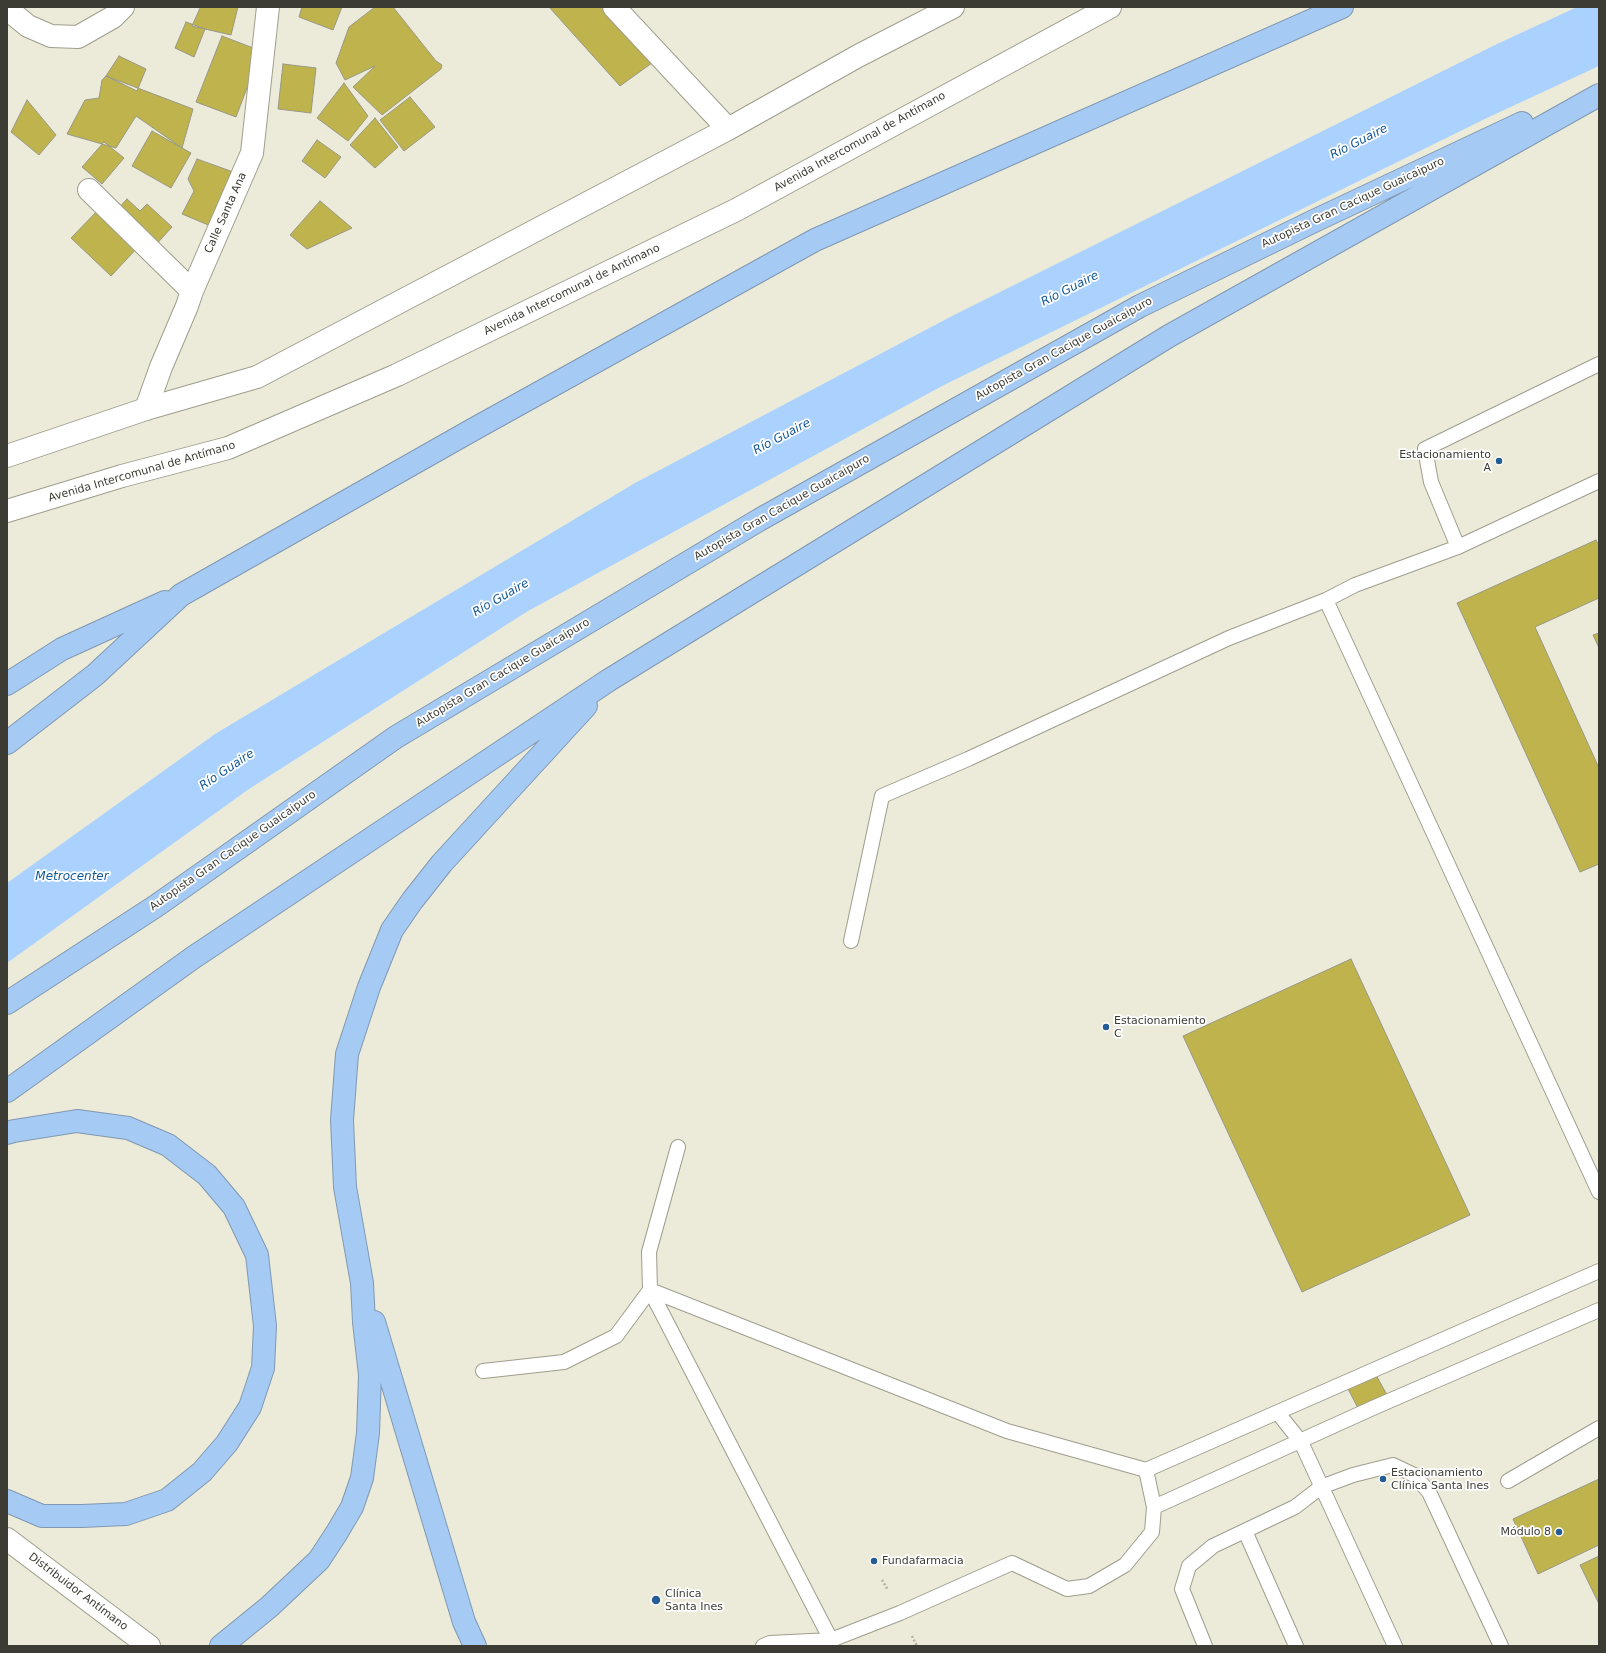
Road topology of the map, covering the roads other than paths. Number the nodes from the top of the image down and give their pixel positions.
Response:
1 (123, 7) edge
2 (268, 7) edge
3 (614, 7) edge
4 (953, 7) edge
5 (1110, 7) edge
6 (1342, 7) edge
7 (7, 8) edge
8 (1599, 87) edge
9 (1599, 95) edge
10 (728, 129) junction
11 (89, 190) dead end
12 (192, 291) junction
13 (1599, 364) edge
14 (146, 409) junction
15 (228, 448) junction
16 (7, 456) edge
17 (1599, 481) edge
18 (7, 512) edge
19 (7, 527) edge
20 (1458, 547) junction
21 (181, 595) junction
22 (1326, 600) junction
23 (609, 680) junction
24 (7, 684) edge
25 (7, 743) edge
26 (851, 941) dead end
27 (7, 1003) edge
28 (7, 1091) edge
29 (7, 1133) edge
30 (678, 1147) dead end
31 (1599, 1192) edge
32 (1599, 1271) edge
33 (362, 1283) junction
34 (650, 1290) junction
35 (1599, 1310) edge
36 (483, 1371) dead end
37 (1278, 1412) junction
38 (1599, 1428) edge
39 (1301, 1442) junction
40 (1146, 1470) junction
41 (1508, 1481) dead end
42 (1321, 1487) junction
43 (7, 1501) edge
44 (1154, 1507) junction
45 (1245, 1531) junction
46 (7, 1539) edge
47 (830, 1643) edge
48 (149, 1646) edge
49 (221, 1646) edge
50 (475, 1646) edge
51 (762, 1646) edge
52 (1205, 1646) edge
53 (1296, 1646) edge
54 (1395, 1646) edge
55 (1502, 1646) edge

1 - 7 main road
2 - 12 main road, Calle Santa Ana
3 - 10 main road
4 - 10 main road
5 - 15 main road, Avenida Intercomunal de Antímano
6 - 21 highway
8 - 27 highway, Autopista Gran Cacique Guaicaipuro
9 - 23 highway
10 - 14 main road
11 - 12 main road
12 - 14 main road, Calle Santa Ana
13 - 20 lane
14 - 16 main road
15 - 18 main road, Avenida Intercomunal de Antímano
15 - 19 main road
17 - 20 lane
20 - 22 lane
21 - 24 highway
21 - 25 highway
22 - 26 lane
22 - 31 lane
23 - 28 highway
23 - 33 highway
29 - 43 highway
30 - 34 lane
32 - 37 lane
33 - 49 highway
33 - 50 highway
34 - 36 lane
34 - 40 lane
34 - 47 lane
35 - 39 lane
37 - 39 lane
37 - 40 lane
38 - 41 lane
39 - 42 lane
39 - 44 lane
40 - 44 lane
42 - 45 lane
42 - 54 lane
42 - 55 lane
44 - 47 lane
45 - 52 lane
45 - 53 lane
46 - 48 main road, Distribuidor Antímano
47 - 51 lane

